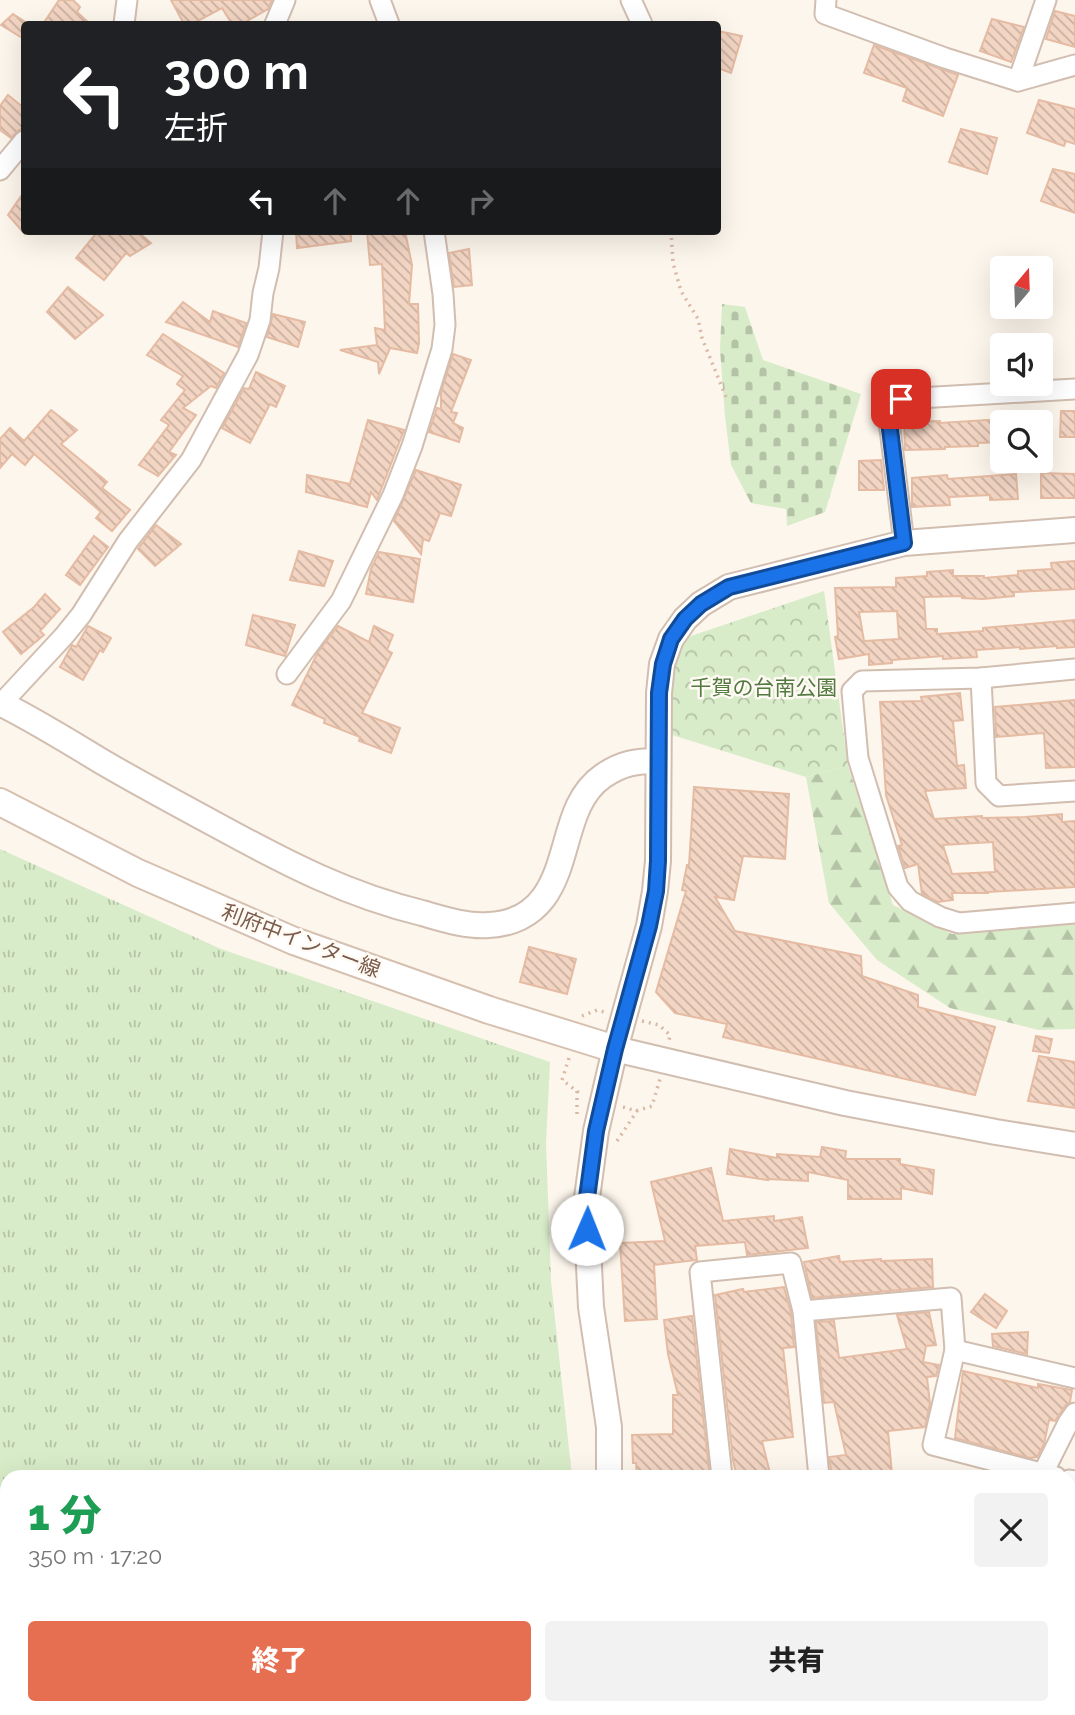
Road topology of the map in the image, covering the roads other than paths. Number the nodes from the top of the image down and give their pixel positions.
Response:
1 (127, 0) edge
2 (285, 0) edge
3 (380, 0) edge
4 (631, 0) edge
5 (826, 0) edge
6 (1046, 0) edge
7 (124, 21) edge
8 (276, 21) edge
9 (388, 21) edge
10 (641, 21) edge
11 (1075, 65) edge
12 (1018, 81) junction
13 (21, 145) edge
14 (0, 170) edge
15 (273, 235) edge
16 (436, 235) edge
17 (1075, 389) edge
18 (1075, 530) edge
19 (904, 543) junction
20 (1075, 670) edge
21 (287, 674) dead end
22 (981, 678) junction
23 (1, 704) edge
24 (658, 761) junction
25 (1075, 791) edge
26 (0, 802) edge
27 (1075, 913) edge
28 (615, 1049) junction
29 (1075, 1145) edge
30 (803, 1311) junction
31 (955, 1350) junction
32 (1075, 1378) edge
33 (1075, 1413) edge
34 (609, 1470) edge
35 (721, 1470) edge
36 (818, 1470) edge
37 (1025, 1470) edge
38 (1049, 1470) edge

1 - 7 street
2 - 8 street
3 - 9 street
4 - 10 street
5 - 12 street
6 - 12 street
11 - 12 street
13 - 14 street
15 - 23 street
16 - 21 street
17 - 19 street
18 - 19 street
19 - 24 street
20 - 22 street
22 - 25 street
22 - 27 street
23 - 24 street
24 - 28 street
26 - 28 main road, 利府中インター線
28 - 29 street
28 - 34 street
30 - 31 street
30 - 35 street
30 - 36 street
31 - 32 street
31 - 37 street
33 - 38 street

